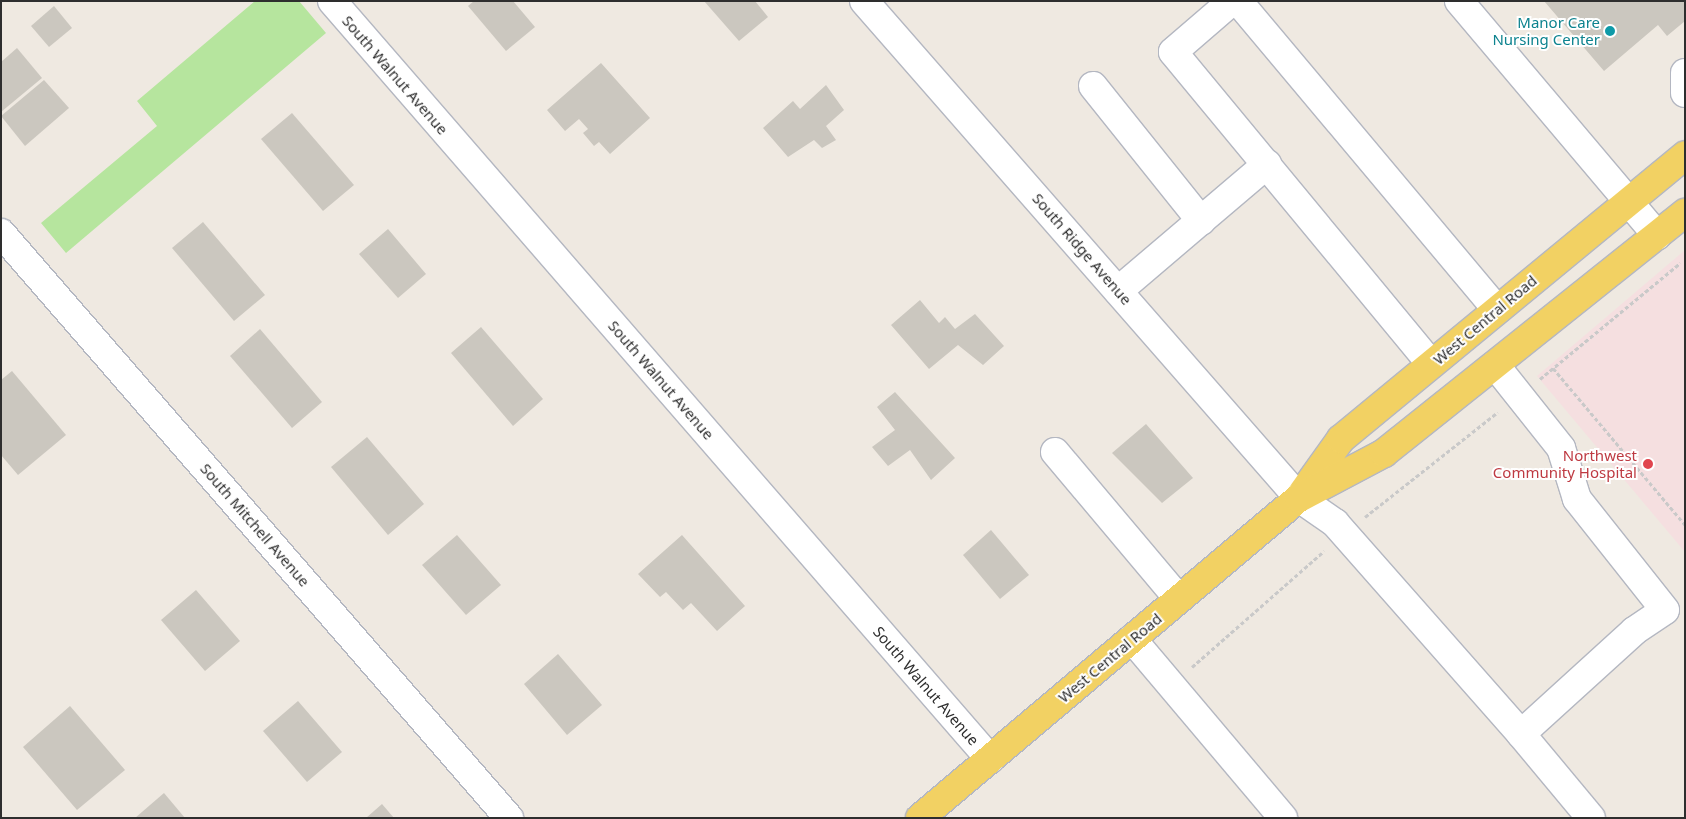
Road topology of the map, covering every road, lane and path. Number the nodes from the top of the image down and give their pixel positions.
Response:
1 (332, 1) edge
2 (864, 1) edge
3 (1232, 1) edge
4 (1238, 1) edge
5 (1459, 1) edge
6 (1685, 73) edge
7 (1093, 86) dead end
8 (1685, 93) edge
9 (1685, 155) edge
10 (1267, 164) junction
11 (1628, 202) junction
12 (1685, 214) edge
13 (1201, 221) junction
14 (1, 233) edge
15 (1657, 235) junction
16 (1680, 263) dead end
17 (1118, 291) junction
18 (1497, 310) junction
19 (1431, 364) junction
20 (1495, 365) junction
21 (1553, 368) junction
22 (1520, 395) junction
23 (1055, 452) dead end
24 (1299, 498) junction
25 (1685, 525) edge
26 (1344, 533) junction
27 (1179, 599) junction
28 (1132, 639) junction
29 (1171, 685) junction
30 (1521, 734) junction
31 (990, 759) junction
32 (509, 818) edge
33 (920, 818) edge
34 (1283, 818) edge
35 (1591, 818) edge

1 - 31 street, South Walnut Avenue
2 - 17 street, South Ridge Avenue
3 - 10 street
4 - 18 street
5 - 11 street
6 - 8 street
7 - 13 street
9 - 11 main road, West Central Road
10 - 13 street
10 - 19 street
11 - 15 street
11 - 18 main road, West Central Road
12 - 15 main road, West Central Road
13 - 17 street
14 - 32 street, South Mitchell Avenue
15 - 20 main road, West Central Road
16 - 21 path
17 - 24 street, South Ridge Avenue
18 - 19 main road, West Central Road
19 - 24 main road, West Central Road
20 - 22 street
20 - 24 main road, West Central Road
21 - 22 path
21 - 25 path
22 - 26 path
22 - 30 street
23 - 27 street
24 - 26 street, South Ridge Avenue
24 - 27 main road, West Central Road
26 - 29 path
26 - 30 street, South Ridge Avenue
27 - 28 main road, West Central Road
28 - 29 street
28 - 31 main road, West Central Road
29 - 34 street
30 - 35 street, South Ridge Avenue
31 - 33 main road, West Central Road

